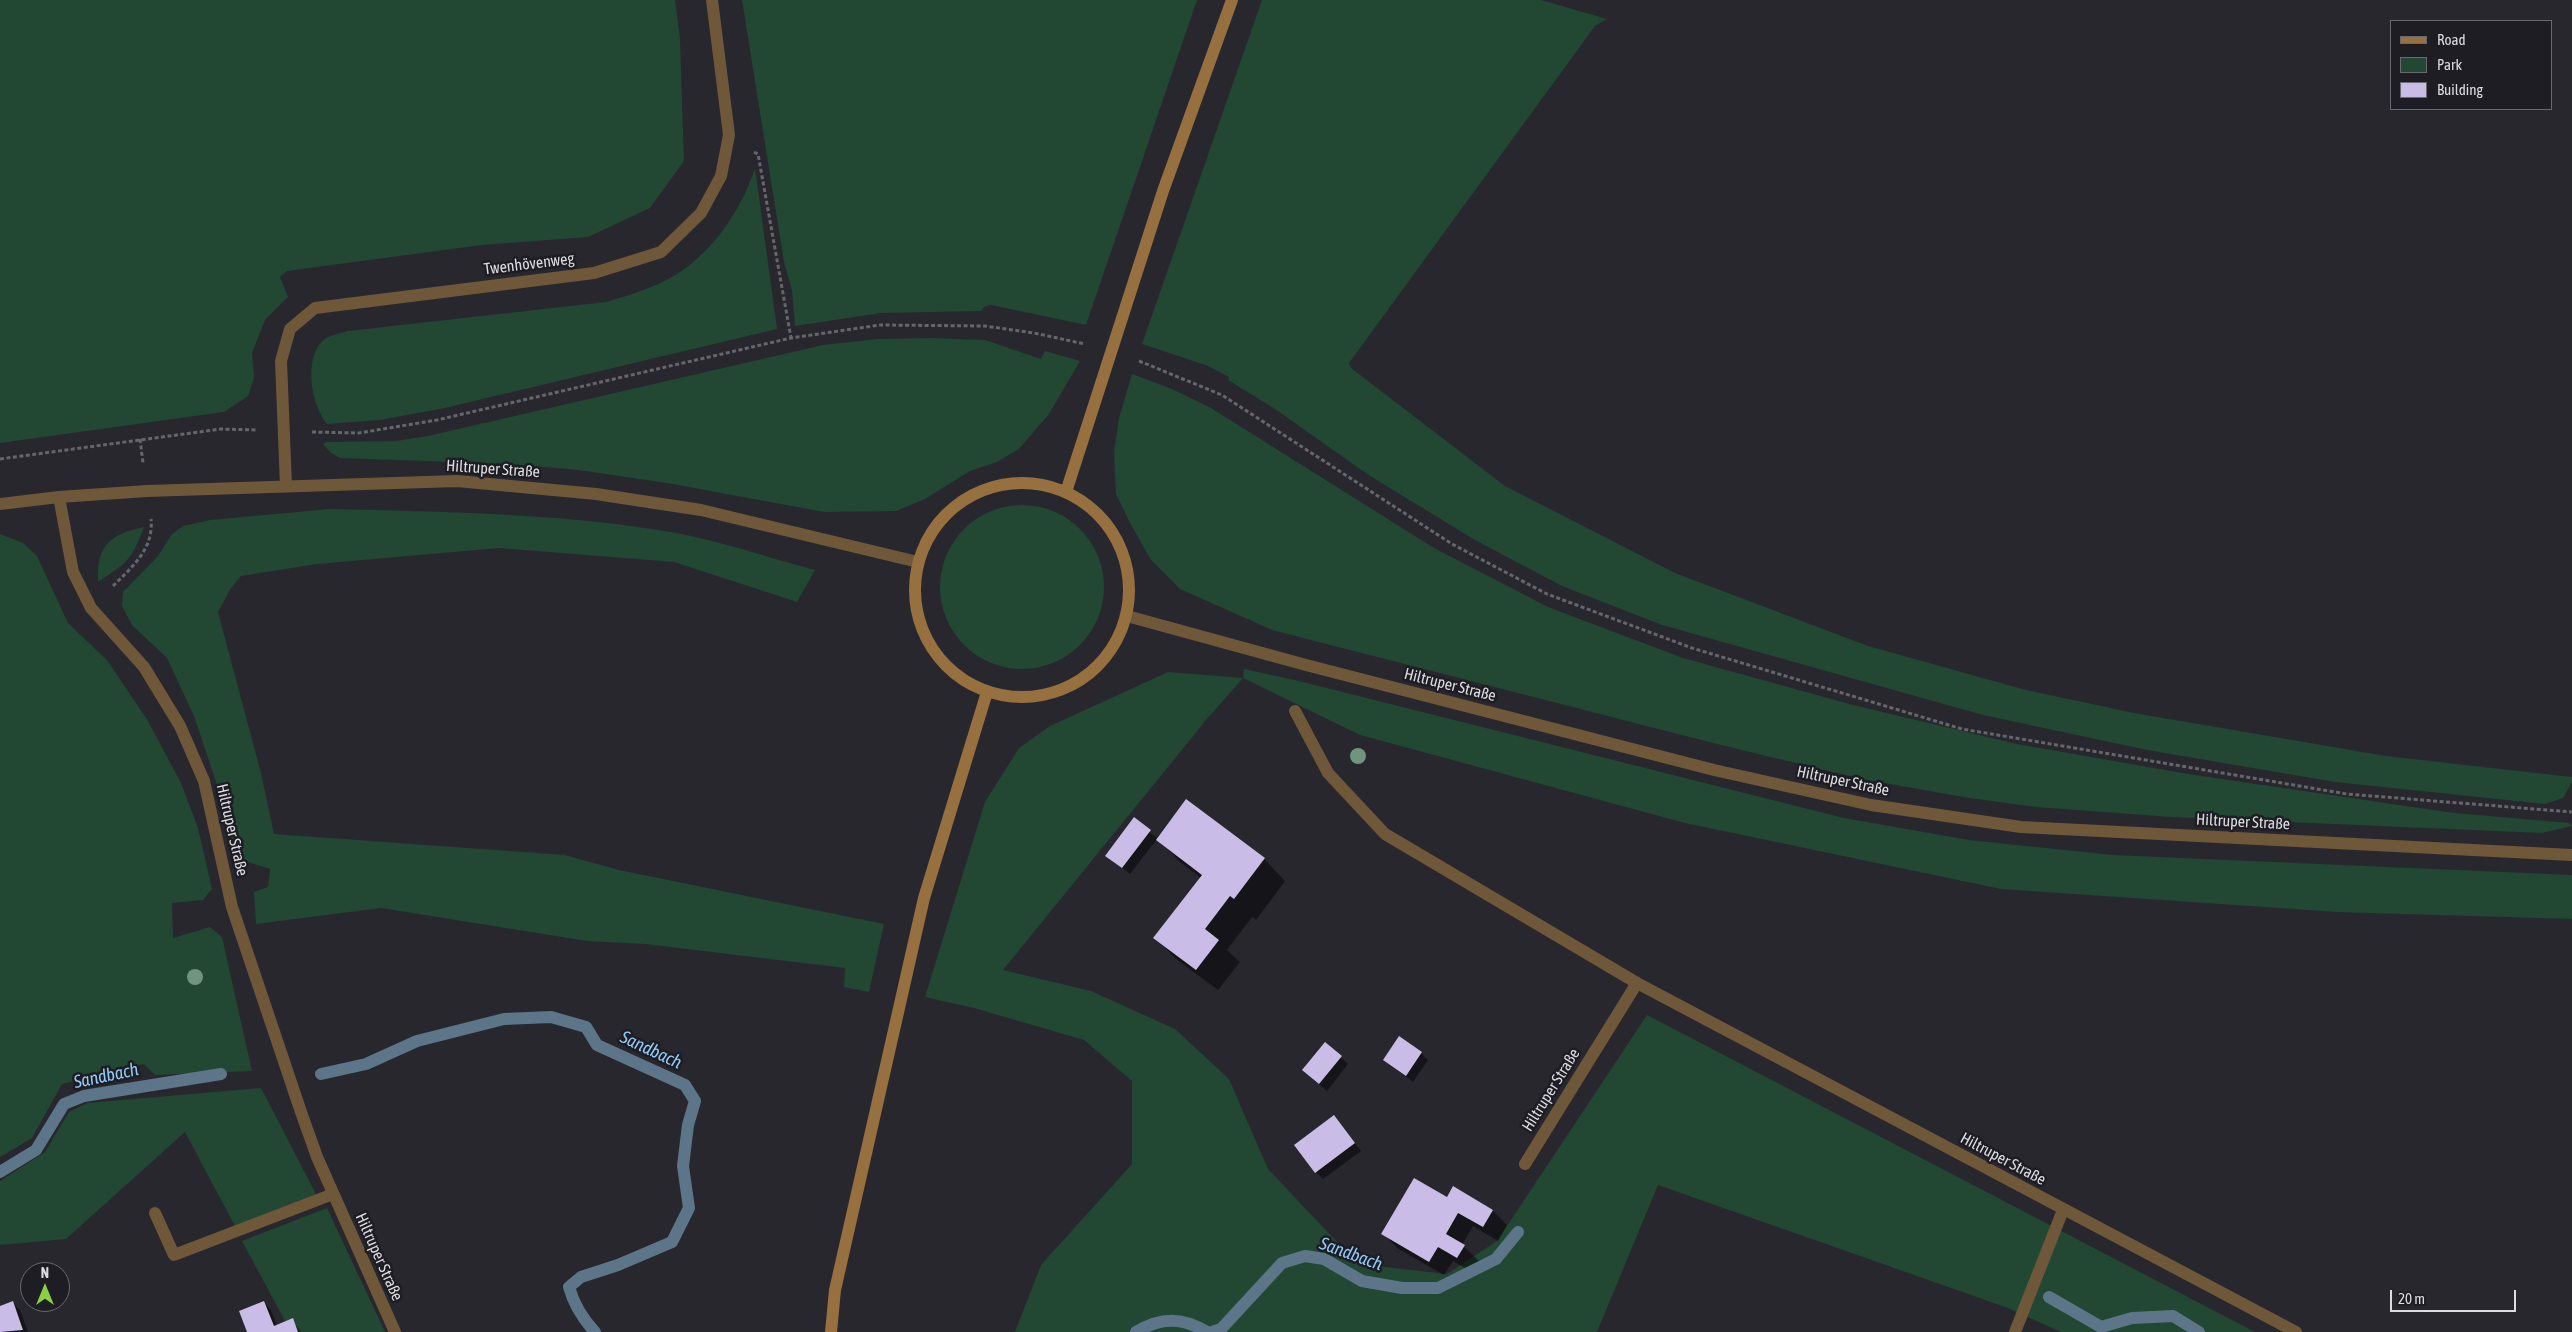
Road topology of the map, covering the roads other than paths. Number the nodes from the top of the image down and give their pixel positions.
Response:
1 (712, 0) edge
2 (1232, 0) edge
3 (286, 486) junction
4 (1066, 492) junction
5 (59, 497) junction
6 (0, 504) edge
7 (918, 562) junction
8 (1127, 616) junction
9 (987, 692) junction
10 (1295, 711) dead end
11 (2572, 855) edge
12 (1637, 983) junction
13 (1525, 1164) dead end
14 (333, 1194) junction
15 (2063, 1210) junction
16 (155, 1213) dead end
17 (395, 1332) edge
18 (831, 1332) edge
19 (2015, 1332) edge
20 (2296, 1332) edge

1 - 3 street, Twenhövenweg
2 - 4 main road
3 - 5 street, Hiltruper Straße
3 - 7 street, Hiltruper Straße
4 - 7 main road
4 - 8 main road
5 - 6 street, Hiltruper Straße
5 - 14 street, Hiltruper Straße
7 - 9 main road
8 - 9 main road
8 - 11 street, Hiltruper Straße
9 - 18 main road
10 - 12 street, Hiltruper Straße
12 - 13 street, Hiltruper Straße
12 - 15 street, Hiltruper Straße
14 - 16 street
14 - 17 street, Hiltruper Straße
15 - 19 street
15 - 20 street, Hiltruper Straße

